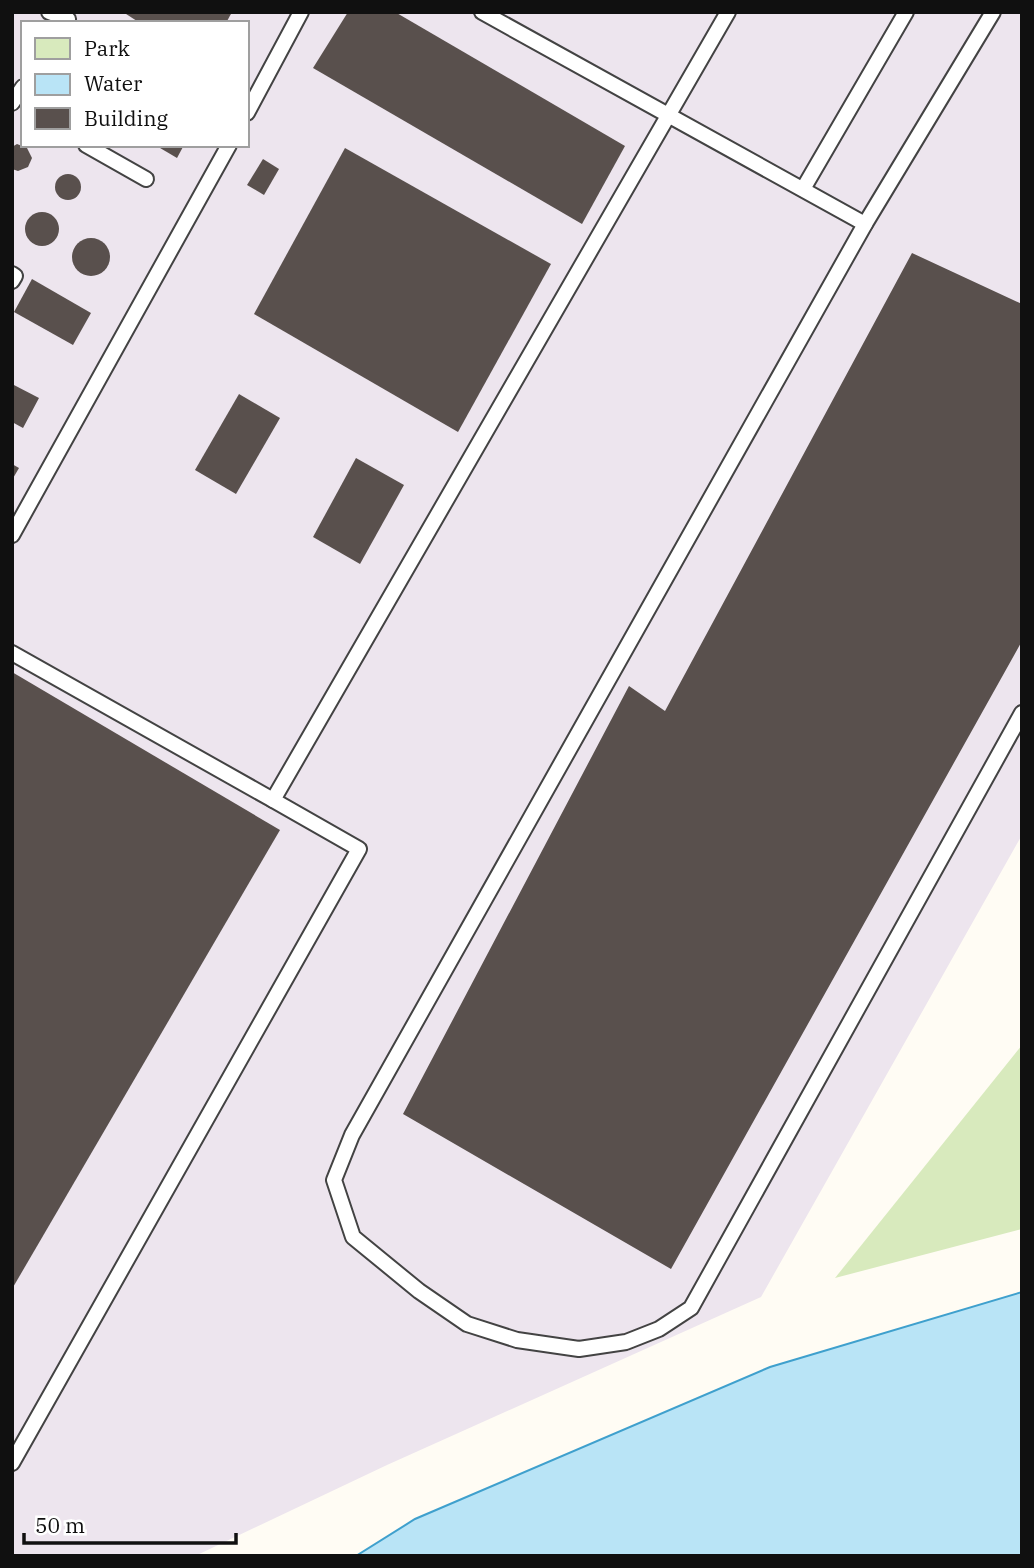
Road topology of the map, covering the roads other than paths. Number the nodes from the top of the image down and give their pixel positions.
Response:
1 (49, 12) edge
2 (302, 12) edge
3 (482, 12) edge
4 (727, 12) edge
5 (906, 12) edge
6 (993, 12) edge
7 (67, 21) edge
8 (248, 111) edge
9 (669, 116) junction
10 (90, 147) edge
11 (228, 147) edge
12 (146, 179) dead end
13 (803, 189) junction
14 (865, 224) junction
15 (12, 274) edge
16 (12, 281) edge
17 (12, 535) edge
18 (12, 653) edge
19 (1022, 713) edge
20 (273, 800) junction
21 (12, 1463) edge

1 - 7 lane
2 - 8 lane
3 - 9 lane
4 - 9 lane
5 - 13 lane
6 - 14 lane
9 - 13 lane
9 - 20 lane
10 - 12 lane
11 - 17 lane
13 - 14 lane
14 - 19 lane
15 - 16 lane
18 - 20 lane
20 - 21 lane

